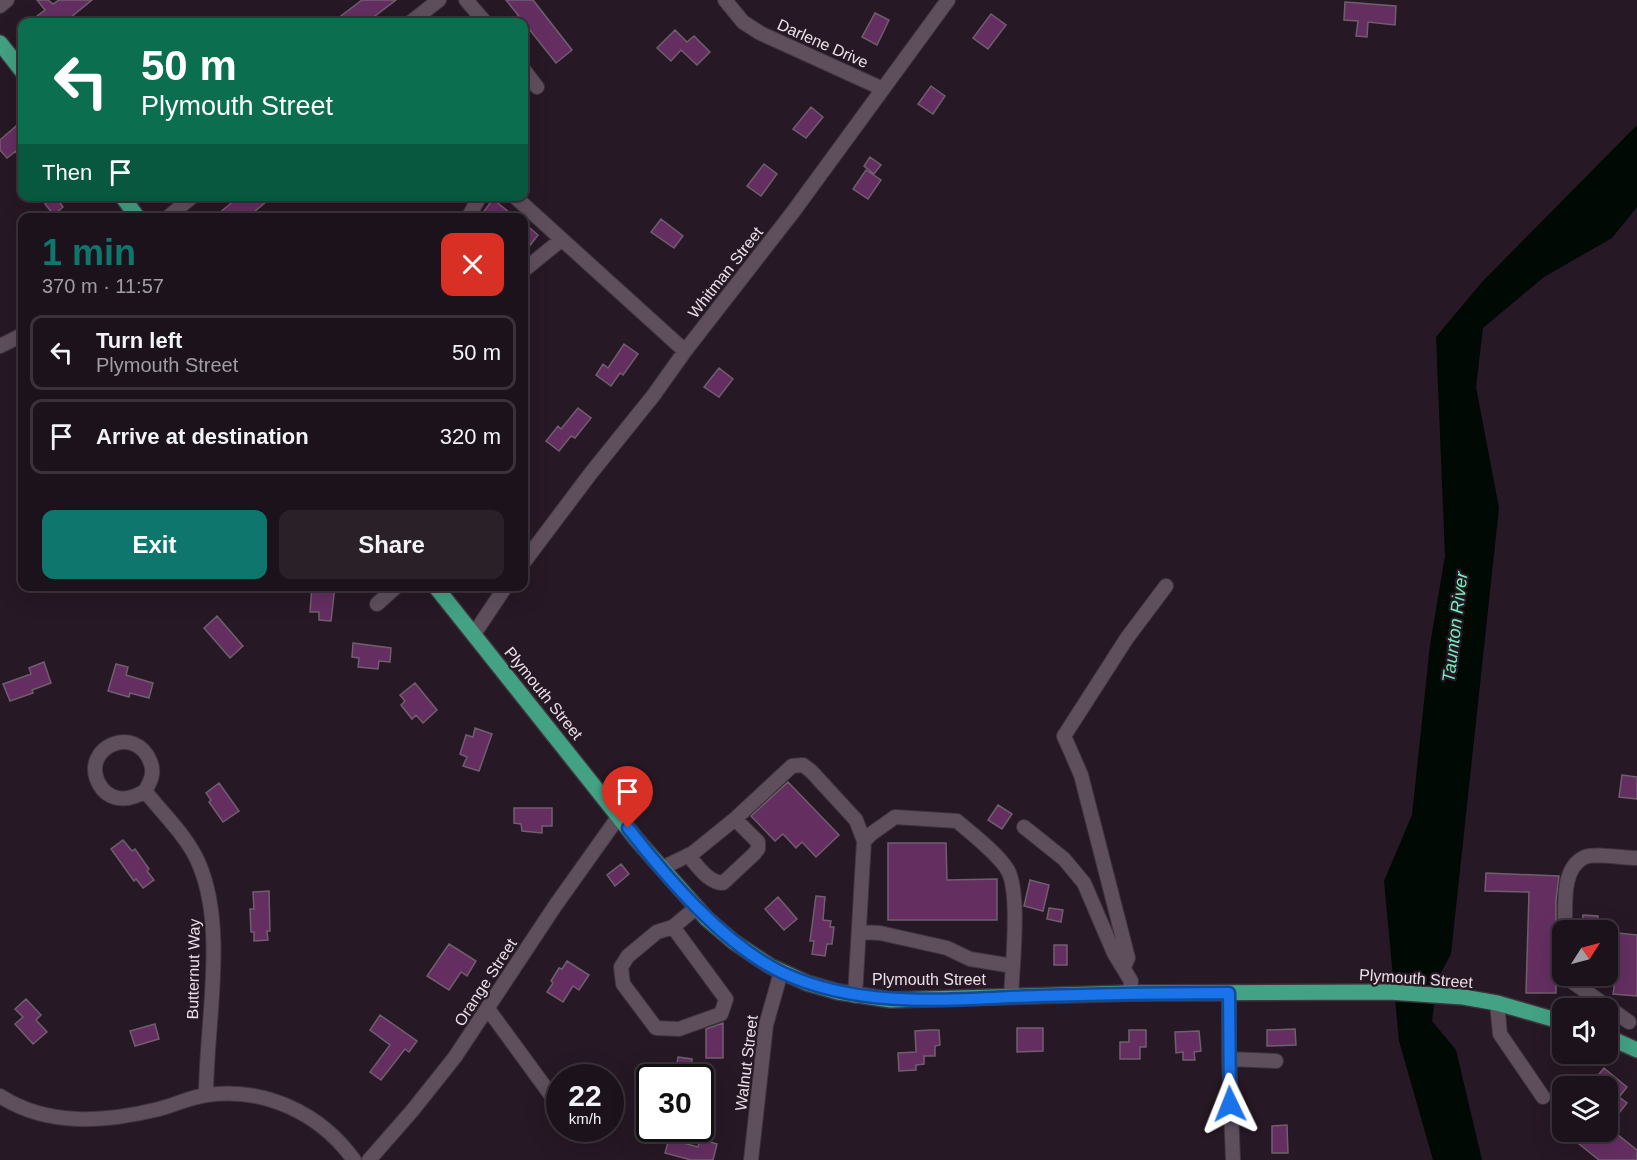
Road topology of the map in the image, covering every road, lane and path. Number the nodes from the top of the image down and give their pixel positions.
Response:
1 (7, 0) edge
2 (439, 0) edge
3 (466, 0) edge
4 (725, 0) edge
5 (948, 0) edge
6 (0, 6) edge
7 (416, 18) edge
8 (482, 18) edge
9 (0, 43) edge
10 (12, 64) edge
11 (528, 75) edge
12 (537, 87) dead end
13 (883, 89) junction
14 (187, 201) edge
15 (519, 201) edge
16 (173, 213) edge
17 (561, 240) junction
18 (528, 267) edge
19 (18, 337) edge
20 (0, 346) edge
21 (685, 351) junction
22 (528, 557) edge
23 (1166, 586) dead end
24 (391, 591) edge
25 (439, 591) edge
26 (503, 591) edge
27 (377, 604) dead end
28 (474, 634) junction
29 (145, 791) junction
30 (619, 816) junction
31 (735, 819) junction
32 (1024, 827) dead end
33 (864, 841) junction
34 (688, 855) junction
35 (1637, 858) edge
36 (662, 868) junction
37 (697, 907) junction
38 (1565, 920) edge
39 (673, 927) junction
40 (859, 932) junction
41 (1012, 966) junction
42 (1124, 967) junction
43 (781, 972) junction
44 (1578, 986) edge
45 (1130, 993) junction
46 (1229, 993) junction
47 (855, 996) junction
48 (1011, 997) junction
49 (1497, 1003) junction
50 (488, 1009) junction
51 (1552, 1019) edge
52 (1633, 1023) edge
53 (1618, 1034) edge
54 (1618, 1042) edge
55 (1637, 1050) edge
56 (1229, 1059) junction
57 (1276, 1061) dead end
58 (546, 1088) edge
59 (206, 1095) junction
60 (0, 1096) edge
61 (1543, 1097) dead end
62 (354, 1160) edge
63 (369, 1160) edge
64 (751, 1160) edge
65 (1233, 1160) edge

1 - 6 street
2 - 7 street
3 - 8 street
4 - 13 street, Darlene Drive
5 - 13 street, Whitman Street
9 - 10 main road
11 - 12 street
13 - 21 street, Whitman Street
14 - 16 street
15 - 17 street
17 - 18 street
17 - 21 street
19 - 20 street
21 - 22 street, Whitman Street
23 - 42 street
24 - 27 street
25 - 28 main road, Plymouth Street
26 - 28 street
28 - 30 main road, Plymouth Street
29 - 29 street
29 - 59 street, Butternut Way
30 - 36 main road, Plymouth Street
30 - 50 street, Orange Street
31 - 33 street
31 - 34 street
31 - 34 street
32 - 42 street
33 - 40 street
33 - 41 street
34 - 36 street
35 - 38 street
36 - 37 main road, Plymouth Street
37 - 39 street
37 - 43 main road, Plymouth Street
39 - 39 street
40 - 41 street
40 - 47 street
41 - 48 street
42 - 45 street
43 - 47 main road, Plymouth Street
43 - 64 street, Walnut Street
44 - 52 street
45 - 46 main road, Plymouth Street
45 - 48 main road, Plymouth Street
46 - 49 main road, Plymouth Street
46 - 56 street
47 - 48 main road, Plymouth Street
49 - 51 main road, Plymouth Street
49 - 61 street
50 - 58 street
50 - 63 street, Orange Street
52 - 53 street
54 - 55 main road
56 - 57 street
56 - 65 street
59 - 60 street
59 - 62 street

